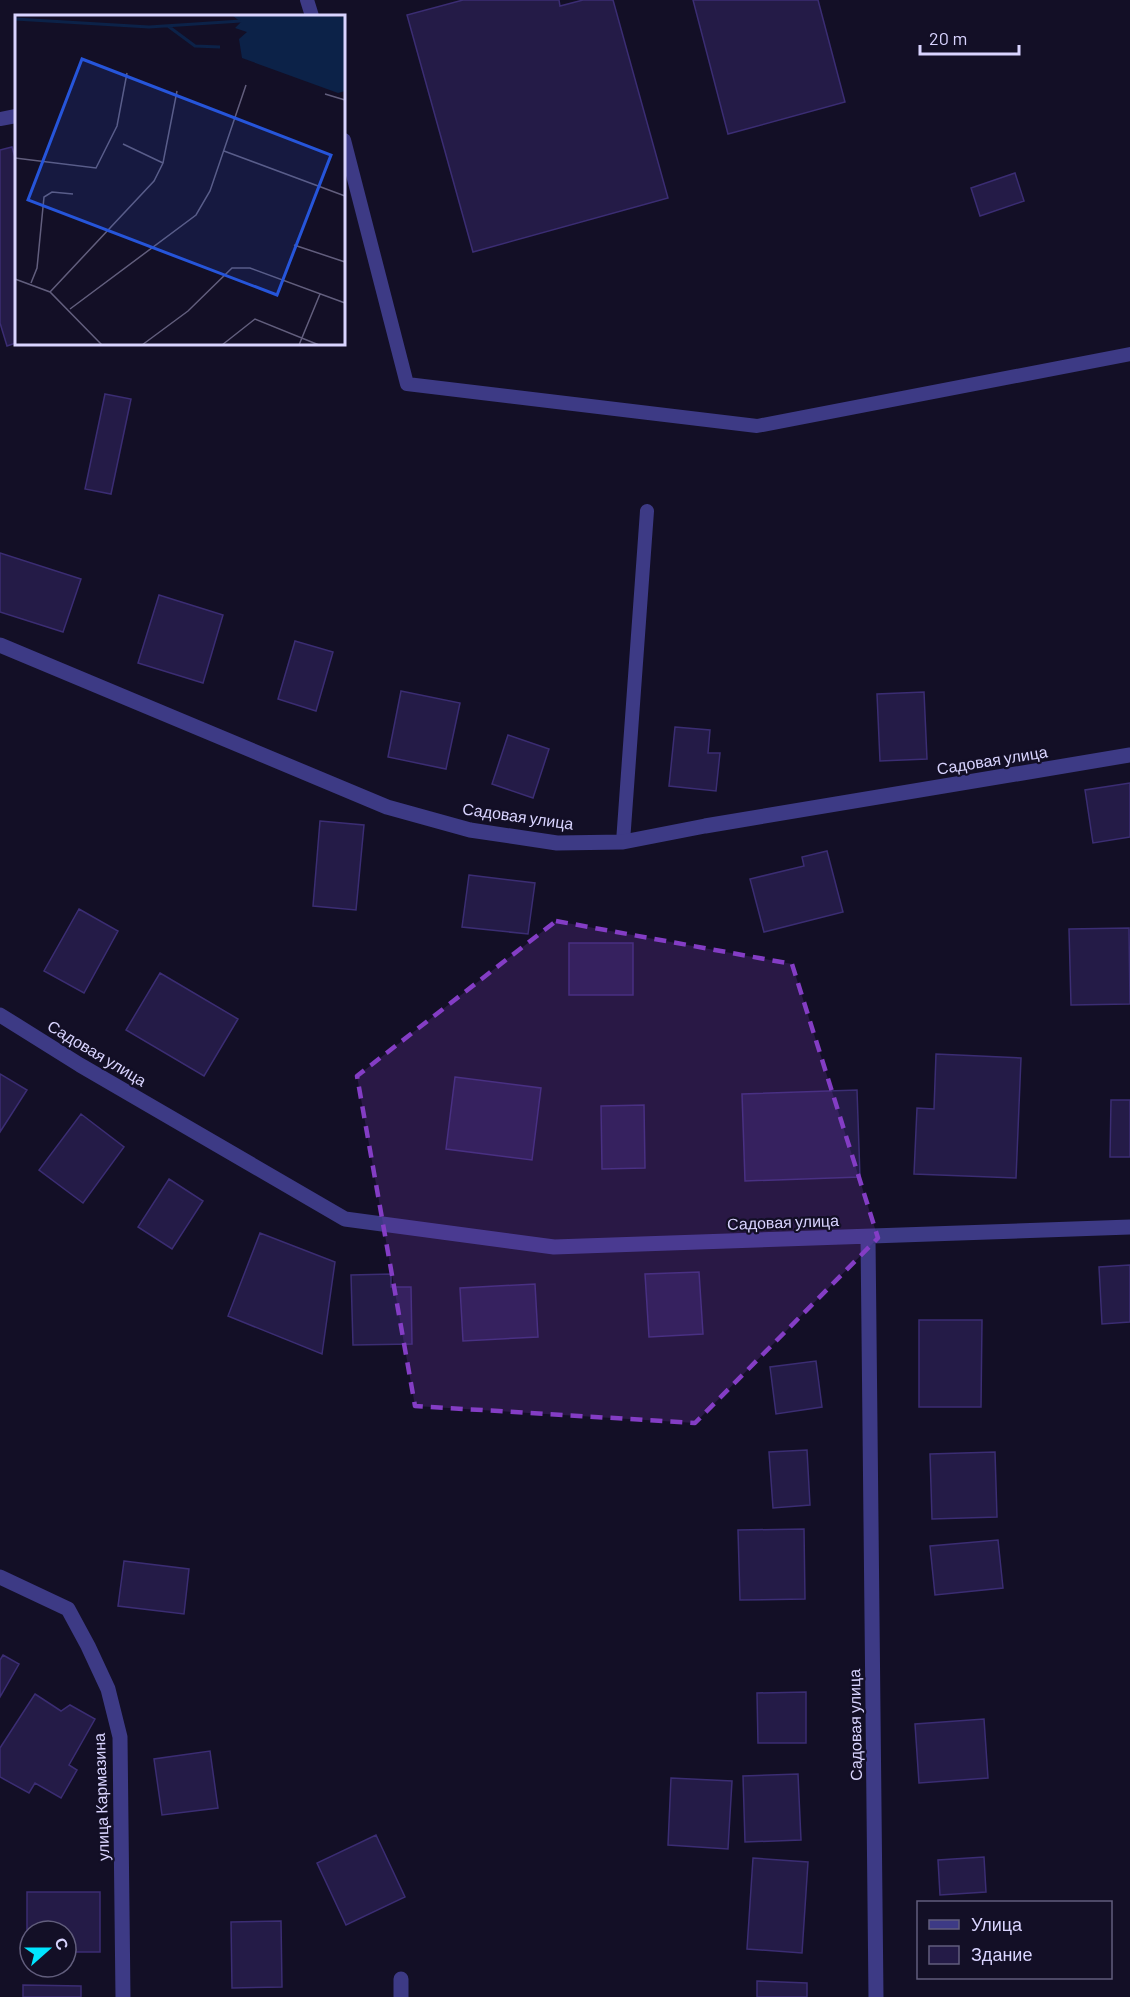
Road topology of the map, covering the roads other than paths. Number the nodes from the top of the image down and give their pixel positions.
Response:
1 (307, 0) edge
2 (312, 15) edge
3 (15, 116) edge
4 (0, 119) edge
5 (345, 144) edge
6 (1130, 354) edge
7 (647, 511) dead end
8 (0, 645) edge
9 (1130, 755) edge
10 (623, 842) junction
11 (0, 1015) edge
12 (1130, 1227) edge
13 (868, 1237) junction
14 (0, 1578) edge
15 (401, 1979) dead end
16 (123, 1997) edge
17 (401, 1997) edge
18 (876, 1997) edge

1 - 2 lane
3 - 4 lane
5 - 6 lane
7 - 10 lane
8 - 10 street, Садовая улица
9 - 10 street, Садовая улица
11 - 13 street, Садовая улица
12 - 13 street, Садовая улица
13 - 18 street, Садовая улица
14 - 16 street, улица Кармазина
15 - 17 street

